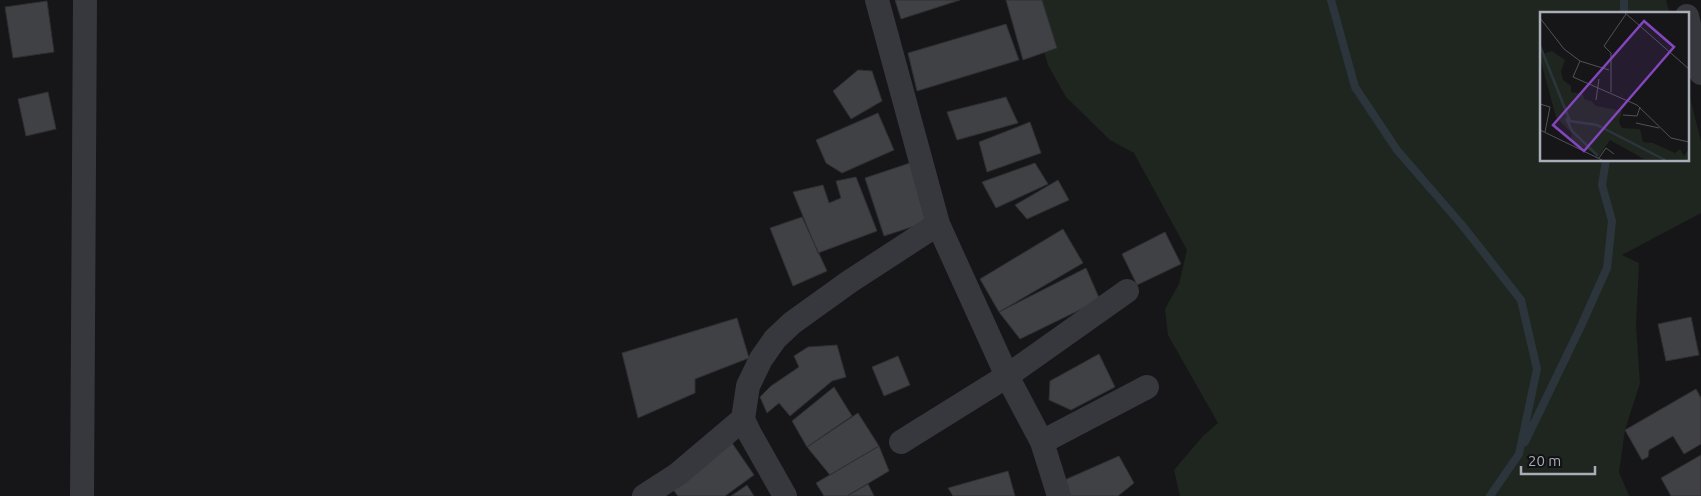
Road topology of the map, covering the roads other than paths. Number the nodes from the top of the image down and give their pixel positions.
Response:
1 (85, 0) edge
2 (877, 0) edge
3 (1688, 19) edge
4 (1701, 72) edge
5 (938, 224) junction
6 (1127, 291) dead end
7 (1008, 376) junction
8 (1147, 387) dead end
9 (743, 419) junction
10 (901, 442) dead end
11 (1042, 442) junction
12 (82, 496) edge
13 (644, 496) edge
14 (785, 496) edge
15 (1059, 496) edge

1 - 12 street
2 - 5 street
3 - 4 street
5 - 7 street
5 - 9 street
6 - 7 street
7 - 10 street
7 - 11 street
8 - 11 street
9 - 13 street
9 - 14 street
11 - 15 street

